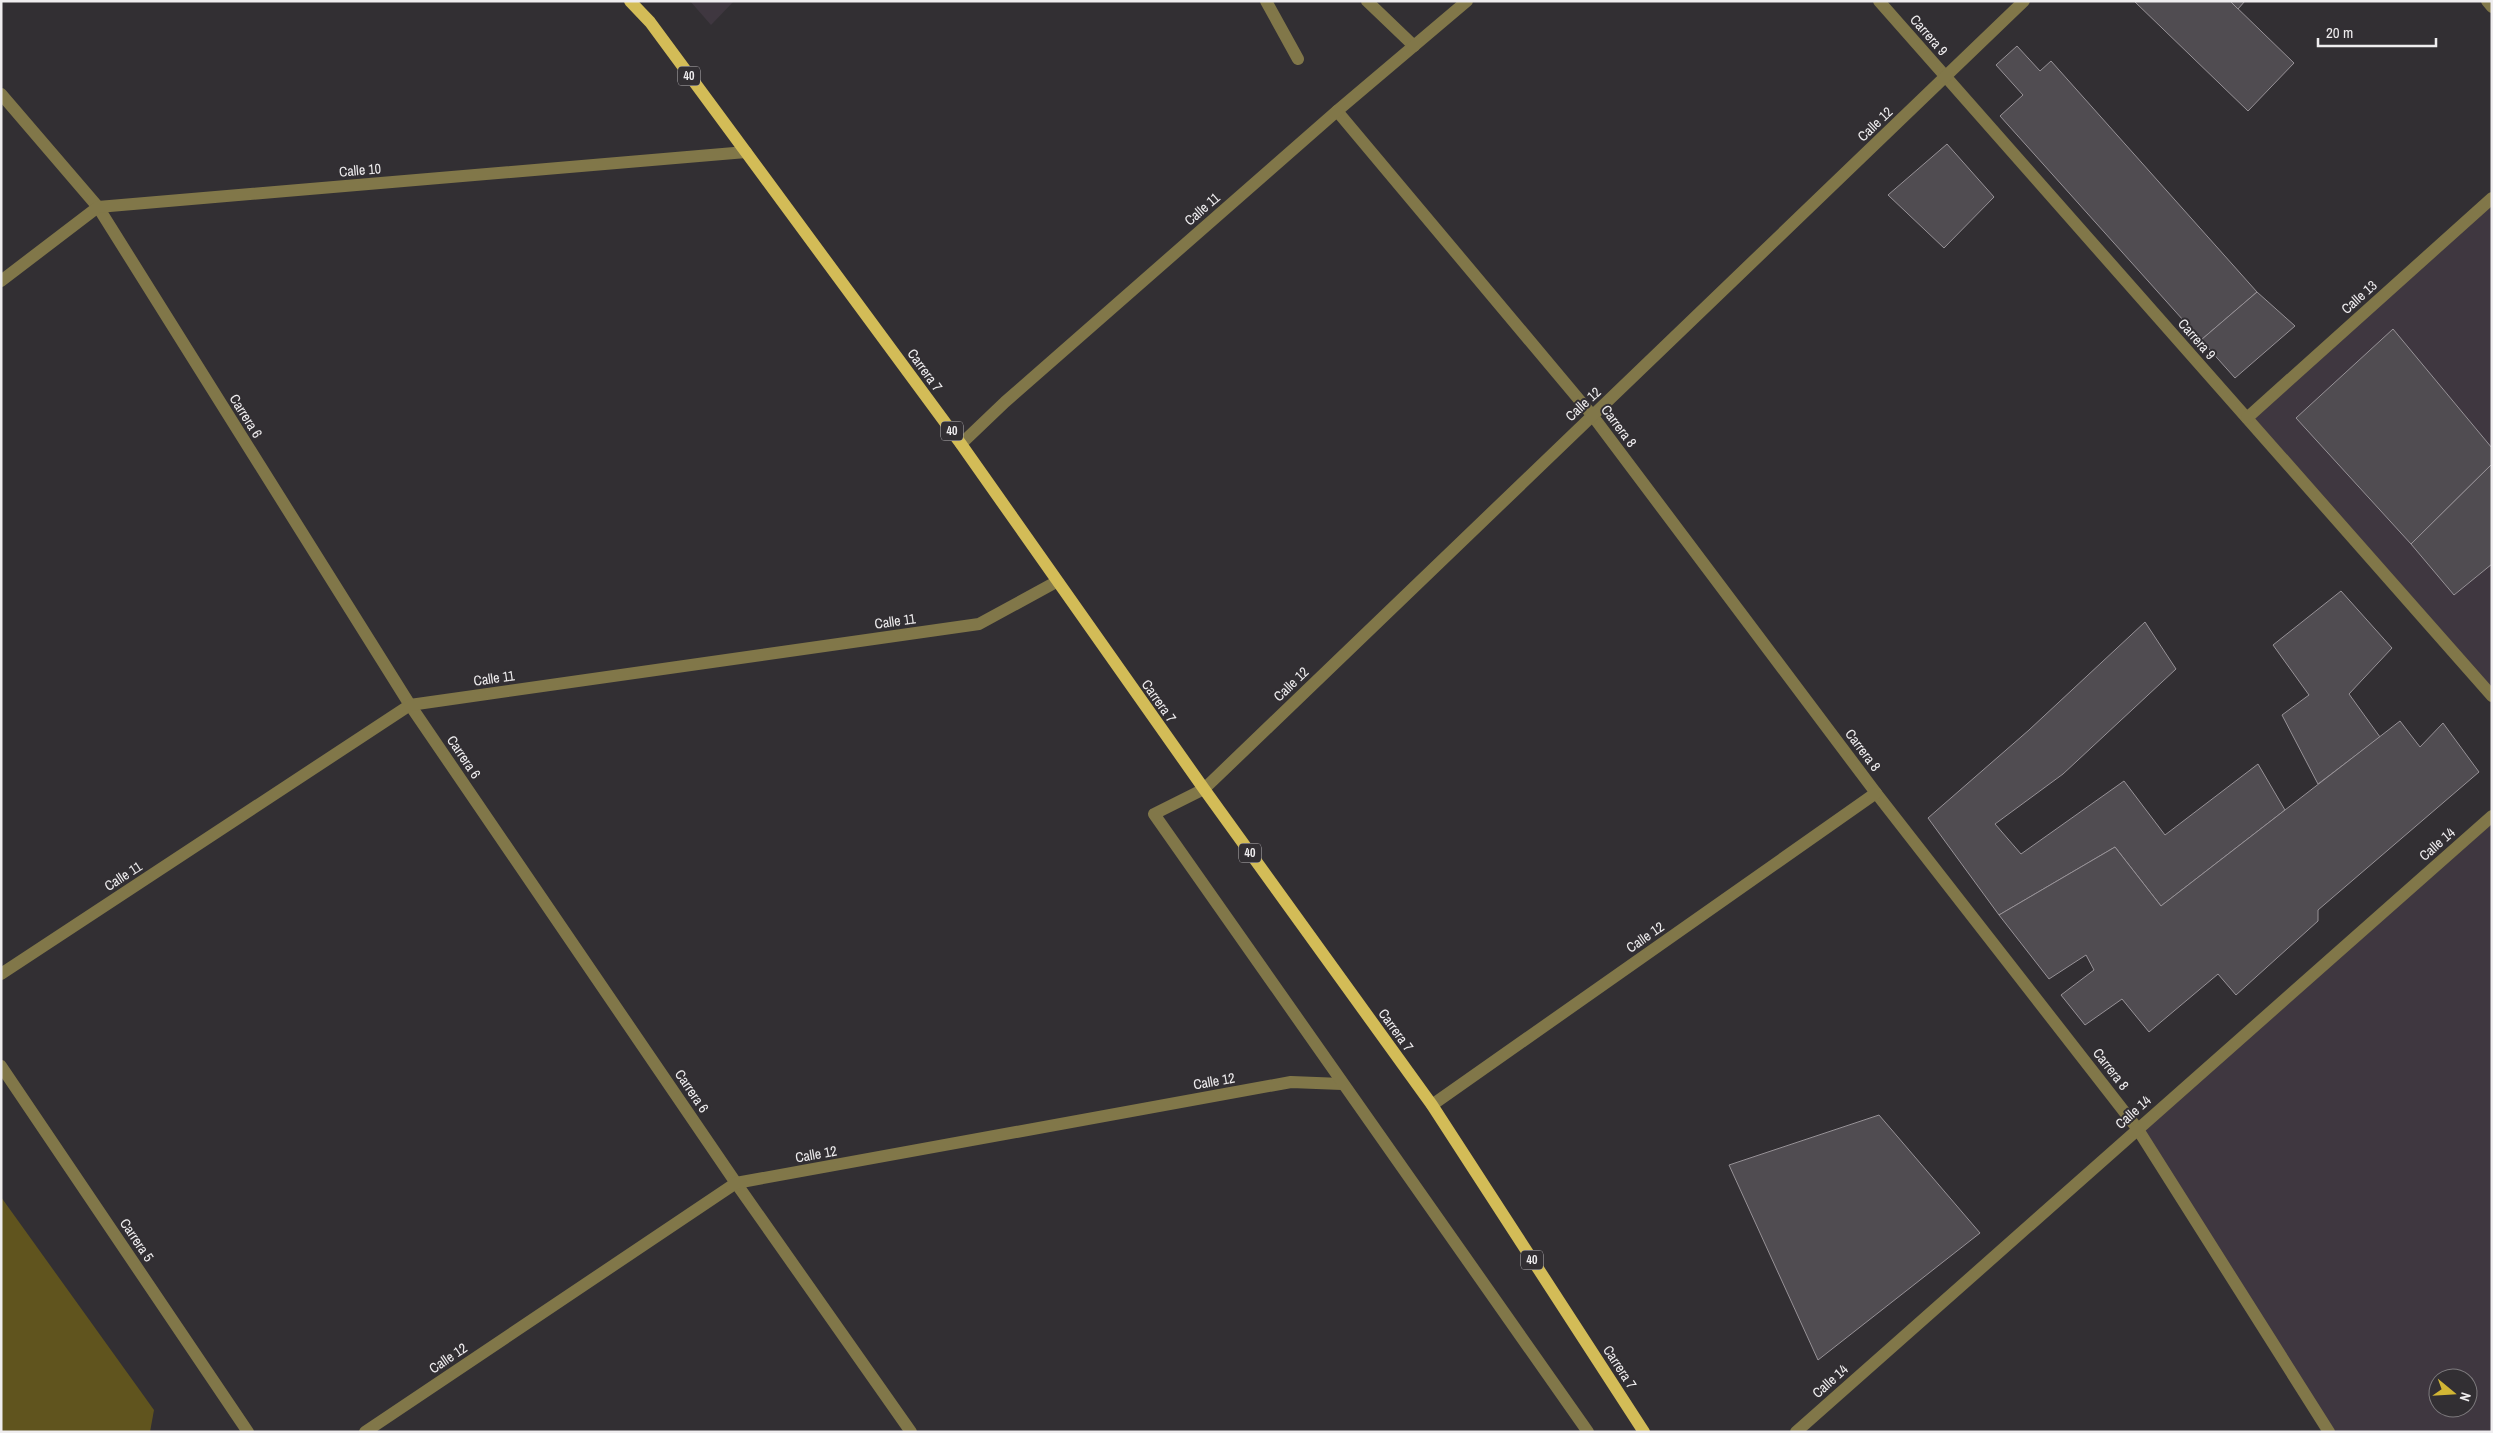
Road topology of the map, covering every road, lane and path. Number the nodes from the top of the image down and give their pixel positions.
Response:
1 (630, 1) edge
2 (1266, 1) edge
3 (1367, 1) edge
4 (1467, 1) edge
5 (1879, 1) edge
6 (2024, 1) edge
7 (2487, 1) edge
8 (2492, 7) edge
9 (1414, 46) junction
10 (1298, 59) dead end
11 (1945, 76) junction
12 (1, 94) edge
13 (1337, 111) junction
14 (746, 152) junction
15 (2492, 198) edge
16 (98, 208) junction
17 (1, 281) edge
18 (1592, 415) junction
19 (2246, 418) junction
20 (961, 444) junction
21 (1056, 582) junction
22 (2492, 696) edge
23 (410, 705) junction
24 (1204, 789) junction
25 (1876, 793) junction
26 (2492, 816) edge
27 (1, 974) edge
28 (1, 1066) edge
29 (1342, 1084) junction
30 (1432, 1105) junction
31 (2137, 1128) junction
32 (736, 1183) junction
33 (248, 1432) edge
34 (365, 1432) edge
35 (911, 1432) edge
36 (1588, 1432) edge
37 (1644, 1432) edge
38 (1796, 1432) edge
39 (2328, 1432) edge

1 - 14 main road, Carrera 7 / 40
2 - 10 street
3 - 9 street
4 - 9 street, Calle 11
5 - 11 street, Carrera 9
6 - 11 street, Calle 12
7 - 8 street
9 - 13 street, Calle 11
11 - 18 street, Calle 12
11 - 19 street, Carrera 9
12 - 16 street, Carrera 6
13 - 18 street, Carrera 8
13 - 20 street, Calle 11
14 - 16 street, Calle 10
14 - 20 main road, Carrera 7 / 40
15 - 19 street, Calle 13
16 - 17 street
16 - 23 street, Carrera 6
18 - 24 street, Calle 12
18 - 25 street, Carrera 8
19 - 22 street, Carrera 9
20 - 21 main road, Carrera 7 / 40
21 - 23 street, Calle 11
21 - 24 main road, Carrera 7 / 40
23 - 27 street, Calle 11
23 - 32 street, Carrera 6
24 - 29 street, Calle 12
24 - 30 main road, Carrera 7 / 40
25 - 30 street, Calle 12
25 - 31 street, Carrera 8
26 - 31 street, Calle 14
28 - 33 street, Carrera 5
29 - 32 street, Calle 12
29 - 36 street
30 - 37 main road, Carrera 7 / 40
31 - 38 street, Calle 14
31 - 39 street, Carrera 8
32 - 34 street, Calle 12
32 - 35 street, Carrera 6

